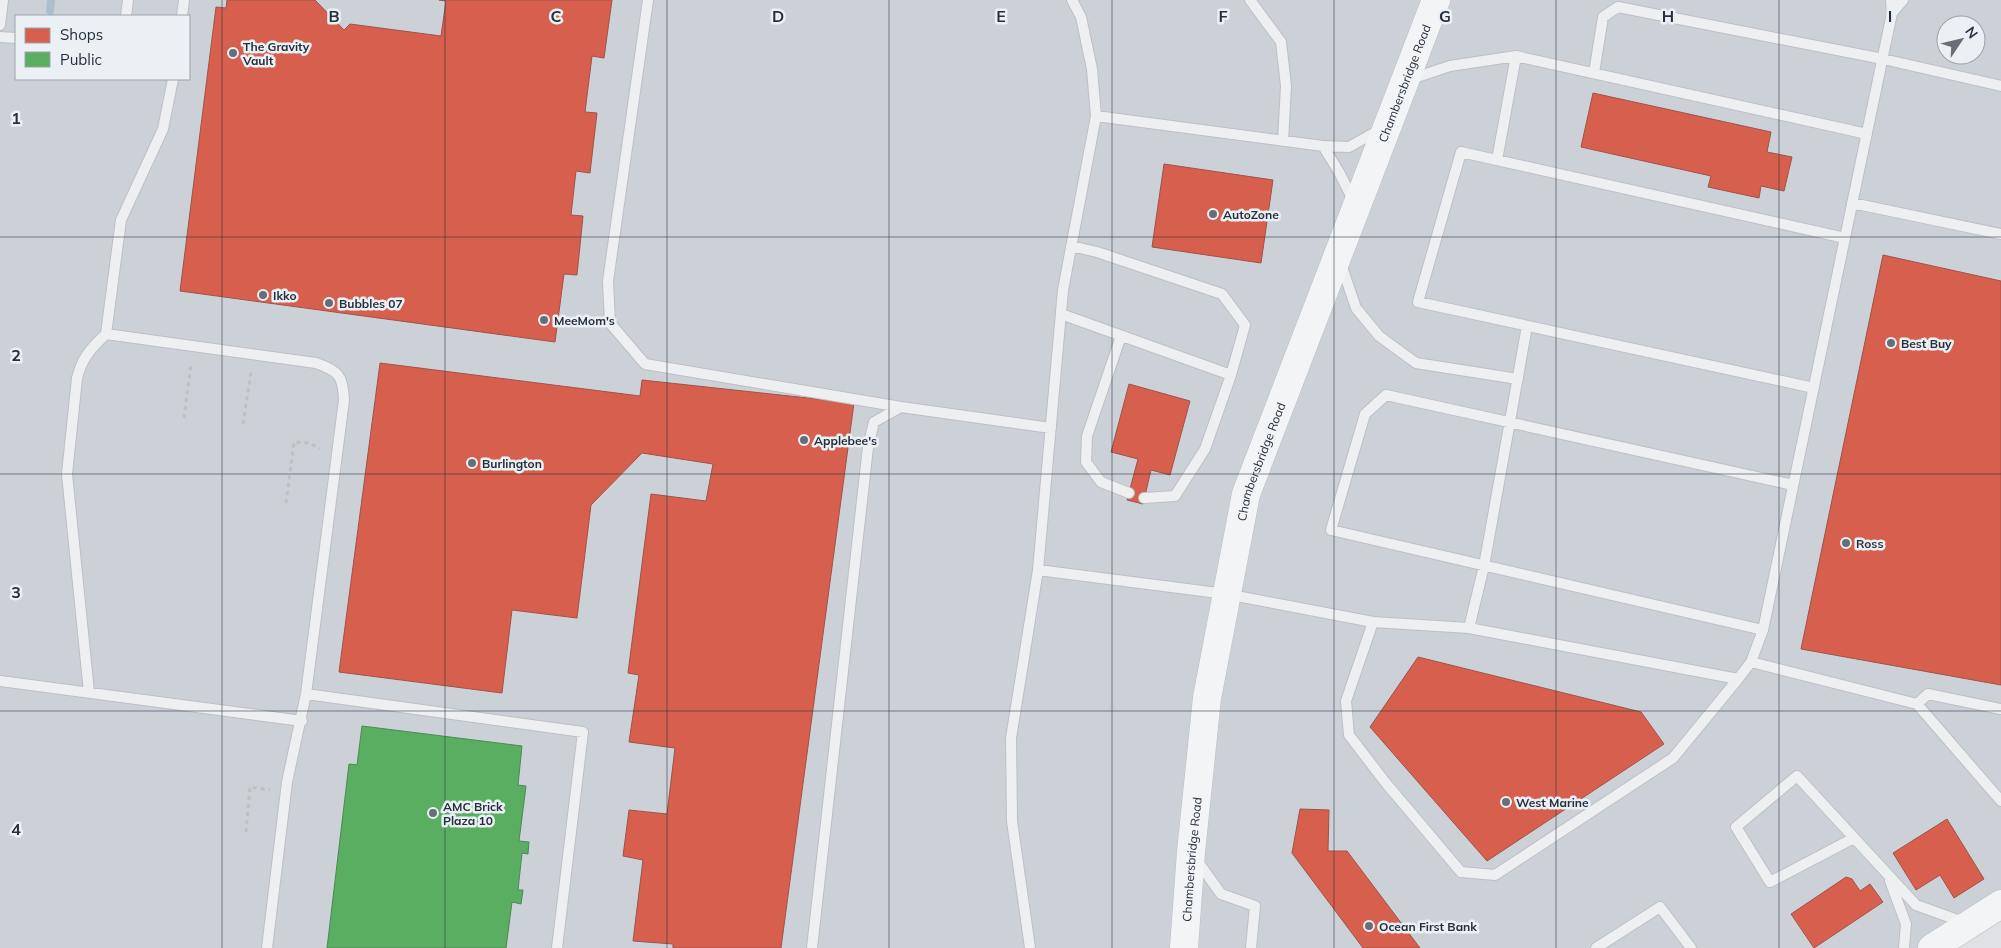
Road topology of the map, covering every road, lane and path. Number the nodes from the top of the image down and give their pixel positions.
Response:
1 (3, 0) edge
2 (128, 0) edge
3 (184, 0) edge
4 (648, 0) edge
5 (1072, 0) edge
6 (1250, 0) edge
7 (1436, 0) edge
8 (1891, 0) edge
9 (1903, 0) edge
10 (1892, 13) junction
11 (126, 15) edge
12 (182, 15) edge
13 (0, 25) edge
14 (0, 37) edge
15 (15, 38) edge
16 (1516, 56) junction
17 (1883, 59) junction
18 (1594, 73) junction
19 (173, 80) edge
20 (1405, 81) junction
21 (2001, 86) edge
22 (1096, 116) junction
23 (1388, 124) junction
24 (1867, 134) junction
25 (1283, 141) junction
26 (1324, 146) junction
27 (1497, 160) junction
28 (1852, 203) junction
29 (1356, 208) junction
30 (2001, 234) edge
31 (1845, 238) junction
32 (1071, 246) junction
33 (1338, 256) junction
34 (1062, 314) junction
35 (1527, 326) junction
36 (106, 334) junction
37 (1121, 336) junction
38 (191, 364) dead end
39 (252, 372) dead end
40 (1231, 375) junction
41 (1518, 379) junction
42 (1814, 388) junction
43 (901, 407) junction
44 (184, 418) dead end
45 (1509, 422) junction
46 (243, 424) dead end
47 (1051, 428) junction
48 (337, 457) junction
49 (1793, 485) junction
50 (1129, 493) dead end
51 (1144, 498) dead end
52 (286, 503) dead end
53 (1484, 566) junction
54 (1038, 570) junction
55 (1226, 594) junction
56 (1374, 622) junction
57 (1470, 628) junction
58 (1763, 630) junction
59 (1751, 662) junction
60 (1738, 679) junction
61 (0, 681) edge
62 (89, 692) junction
63 (306, 694) junction
64 (1917, 704) junction
65 (2001, 709) edge
66 (302, 721) junction
67 (272, 790) dead end
68 (2001, 801) edge
69 (246, 832) dead end
70 (1854, 838) junction
71 (1191, 852) junction
72 (1888, 875) junction
73 (2001, 904) edge
74 (1970, 924) junction
75 (267, 948) edge
76 (557, 948) edge
77 (812, 948) edge
78 (1030, 948) edge
79 (1184, 948) edge
80 (1251, 948) edge
81 (1596, 948) edge
82 (1691, 948) edge
83 (1904, 948) edge
84 (1932, 948) edge

1 - 13 lane
2 - 11 lane
3 - 12 lane
4 - 43 lane
5 - 22 lane
6 - 25 lane
7 - 20 main road, Chambersbridge Road
8 - 10 lane
9 - 10 lane
10 - 17 lane
14 - 15 lane
16 - 18 lane
16 - 20 lane
16 - 27 lane
17 - 18 lane
17 - 21 lane
17 - 24 lane
18 - 24 lane
19 - 36 lane
20 - 23 main road, Chambersbridge Road
22 - 25 lane
22 - 32 lane
23 - 26 lane
23 - 29 main road, Chambersbridge Road
24 - 28 lane
25 - 26 lane
26 - 29 lane
27 - 31 lane
27 - 35 lane
28 - 30 lane
28 - 31 lane
29 - 33 main road, Chambersbridge Road
31 - 42 lane
32 - 34 lane
32 - 40 lane
33 - 41 lane
33 - 55 main road, Chambersbridge Road
34 - 37 lane
34 - 47 lane
35 - 41 lane
35 - 42 lane
36 - 48 lane
36 - 62 lane
37 - 40 lane
37 - 50 lane
38 - 44 path
39 - 46 path
40 - 51 lane
41 - 45 lane
42 - 49 lane
43 - 47 lane
43 - 77 lane
45 - 49 lane
45 - 53 lane
45 - 53 lane
47 - 54 lane
48 - 52 path
48 - 63 lane
49 - 58 lane
53 - 57 lane
53 - 58 lane
54 - 55 lane
54 - 78 lane
55 - 56 lane
55 - 71 main road, Chambersbridge Road
56 - 57 lane
56 - 60 lane
57 - 60 lane
58 - 59 lane
59 - 60 lane
59 - 64 lane
61 - 62 lane
62 - 66 lane
63 - 66 lane
63 - 76 lane
64 - 65 lane
64 - 68 lane
66 - 75 lane
67 - 69 path
70 - 70 lane
70 - 72 lane
71 - 79 main road, Chambersbridge Road
71 - 80 lane
72 - 74 lane
72 - 83 lane
73 - 74 main road
74 - 84 main road
81 - 82 lane

